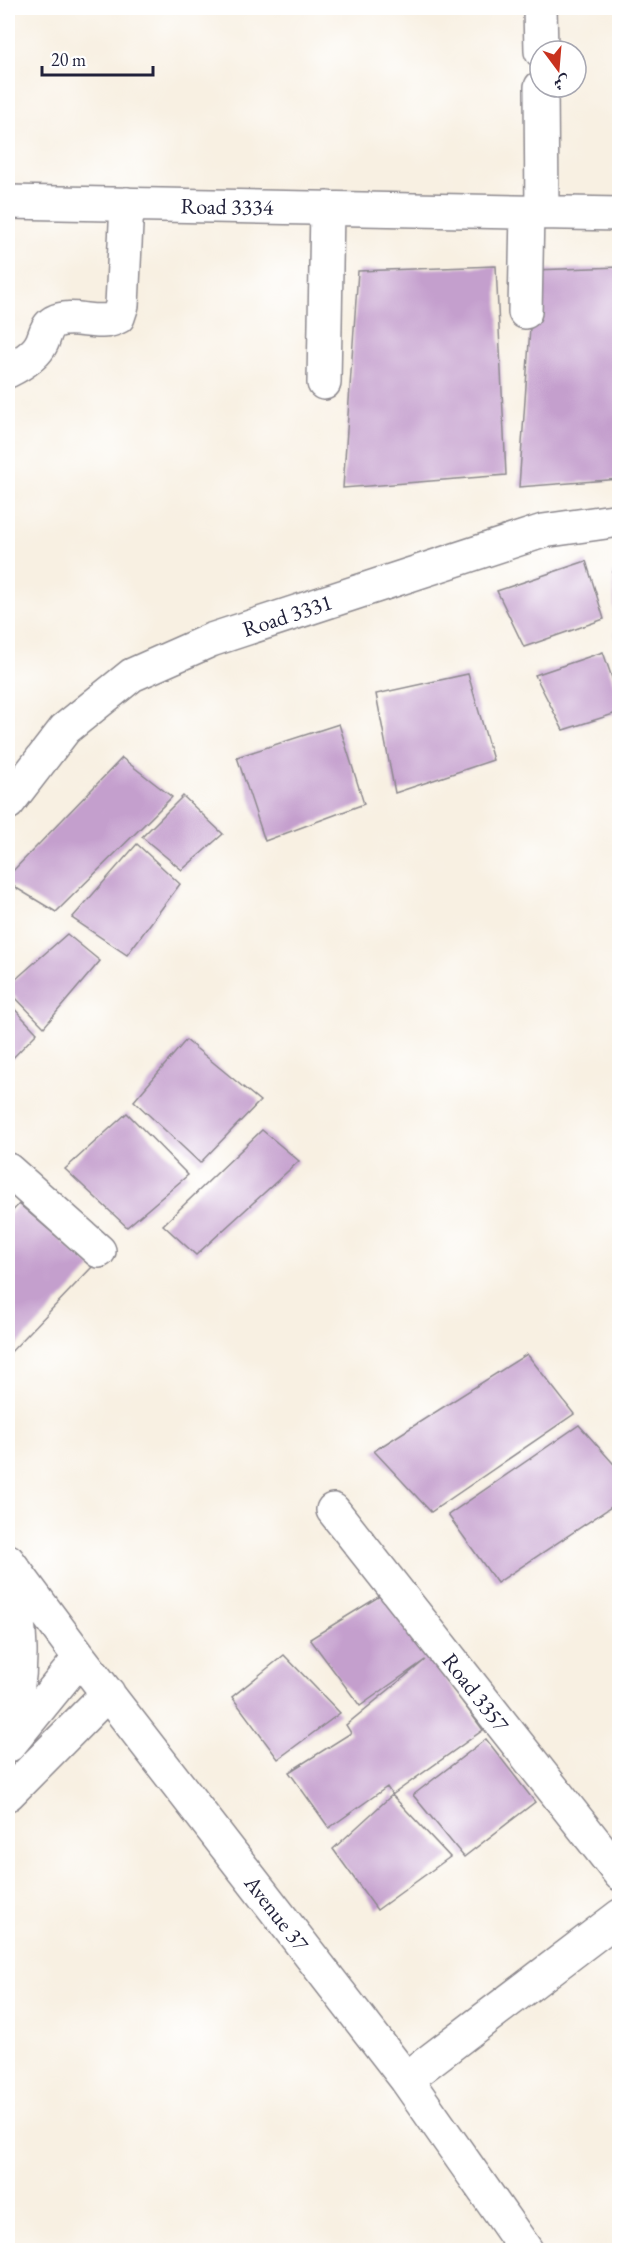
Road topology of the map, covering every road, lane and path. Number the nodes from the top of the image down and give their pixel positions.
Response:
1 (540, 8) edge
2 (541, 39) edge
3 (540, 99) edge
4 (8, 202) edge
5 (127, 204) junction
6 (327, 208) junction
7 (535, 212) junction
8 (620, 214) edge
9 (525, 312) dead end
10 (8, 370) edge
11 (324, 383) dead end
12 (620, 520) edge
13 (8, 803) edge
14 (8, 1170) edge
15 (99, 1251) dead end
16 (333, 1510) dead end
17 (8, 1561) edge
18 (8, 1569) edge
19 (80, 1658) junction
20 (108, 1693) junction
21 (8, 1728) edge
22 (8, 1746) edge
23 (8, 1794) edge
24 (620, 1874) edge
25 (620, 1916) edge
26 (406, 2079) junction
27 (526, 2250) edge

1 - 2 street
3 - 7 street
4 - 5 street, Road 3334
5 - 6 street, Road 3334
5 - 10 street
6 - 7 street, Road 3334
6 - 11 street
7 - 8 street, Road 3334
7 - 9 street
12 - 13 street, Road 3331
14 - 15 street
16 - 24 street, Road 3357
17 - 19 street, Avenue 37
18 - 21 street
19 - 20 street, Avenue 37
19 - 22 street
20 - 23 street
20 - 26 street, Avenue 37
25 - 26 street
26 - 27 street, Avenue 37

